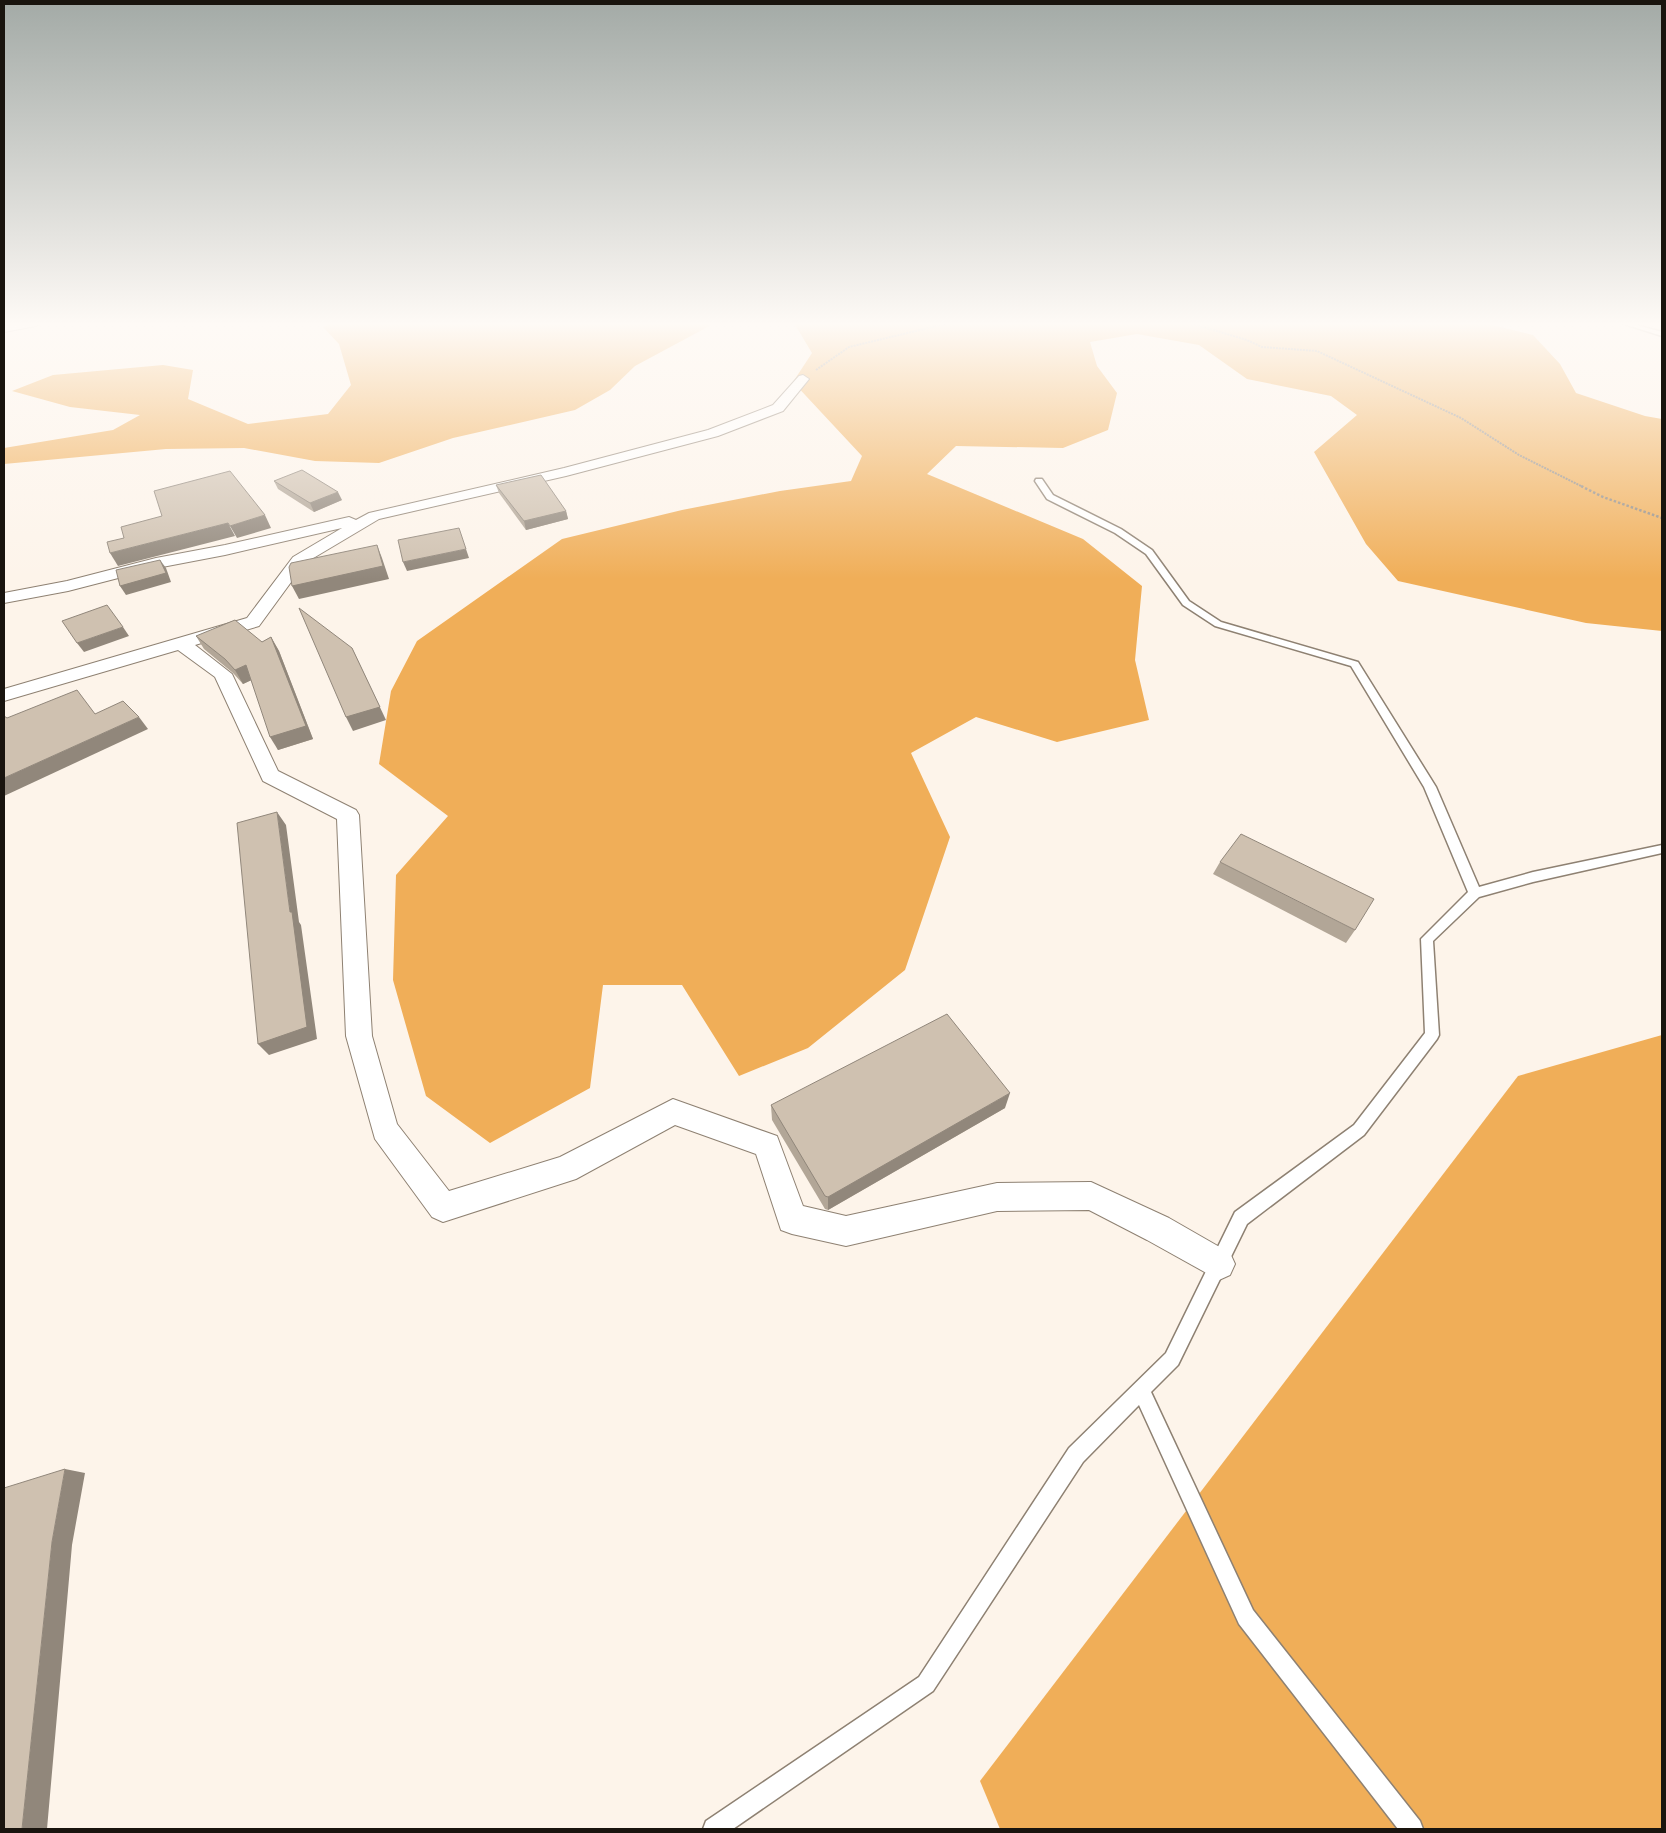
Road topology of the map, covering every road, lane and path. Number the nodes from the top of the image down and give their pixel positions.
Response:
1 (777, 409) edge
2 (1441, 409) edge
3 (1039, 481) dead end
4 (374, 516) junction
5 (1662, 518) edge
6 (4, 598) edge
7 (181, 643) junction
8 (4, 695) edge
9 (1662, 849) edge
10 (1475, 892) junction
11 (1219, 1264) junction
12 (1141, 1390) junction
13 (714, 1829) edge
14 (1412, 1829) edge

1 - 4 street
2 - 5 path
3 - 10 lane
4 - 6 street
4 - 7 street
7 - 8 street
7 - 11 street
9 - 10 lane
10 - 11 lane
11 - 12 lane
12 - 13 lane
12 - 14 lane

